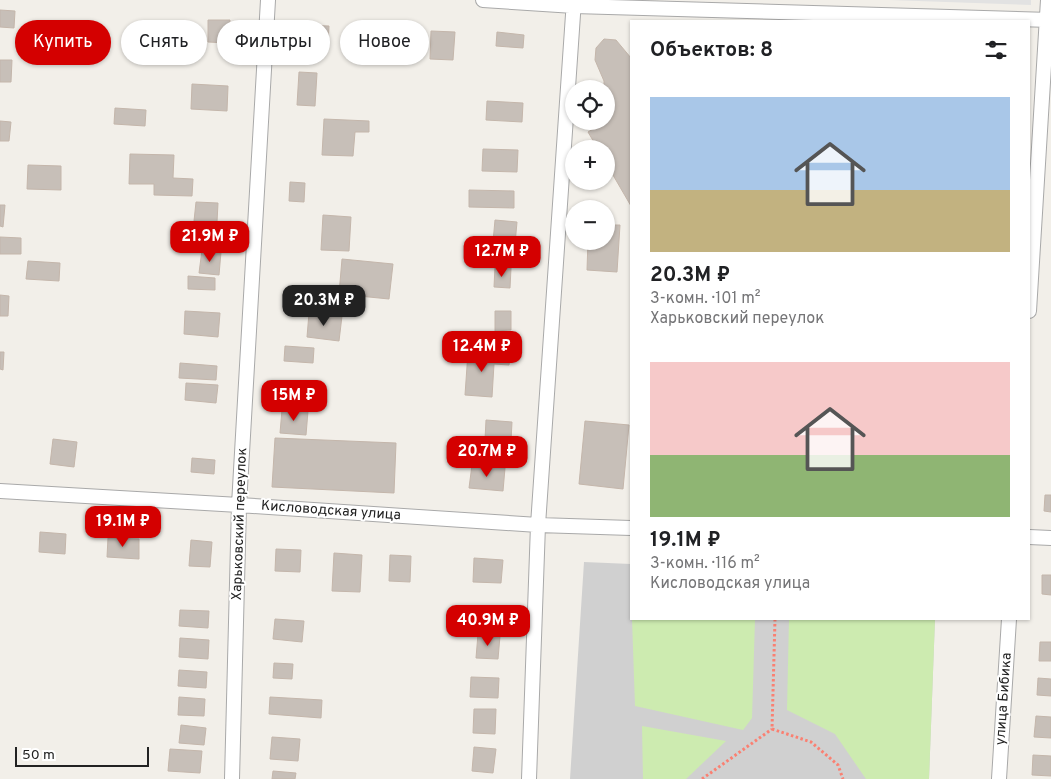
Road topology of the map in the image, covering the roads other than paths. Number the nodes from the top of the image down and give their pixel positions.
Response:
1 (268, 0) edge
2 (483, 0) edge
3 (1048, 0) edge
4 (574, 3) edge
5 (1049, 20) edge
6 (1030, 296) edge
7 (0, 491) edge
8 (239, 505) junction
9 (538, 525) junction
10 (630, 528) edge
11 (1030, 537) edge
12 (1051, 538) edge
13 (1009, 620) edge
14 (232, 779) edge
15 (529, 779) edge
16 (998, 779) edge

1 - 8 street, Харьковский переулок
2 - 4 street
3 - 5 street
4 - 5 street
4 - 9 street
5 - 6 street
7 - 8 street, Кисловодская улица
8 - 9 street, Кисловодская улица
8 - 14 street, Харьковский переулок
9 - 10 street, Кисловодская улица
9 - 15 street
11 - 12 street
13 - 16 street, улица Бибика

